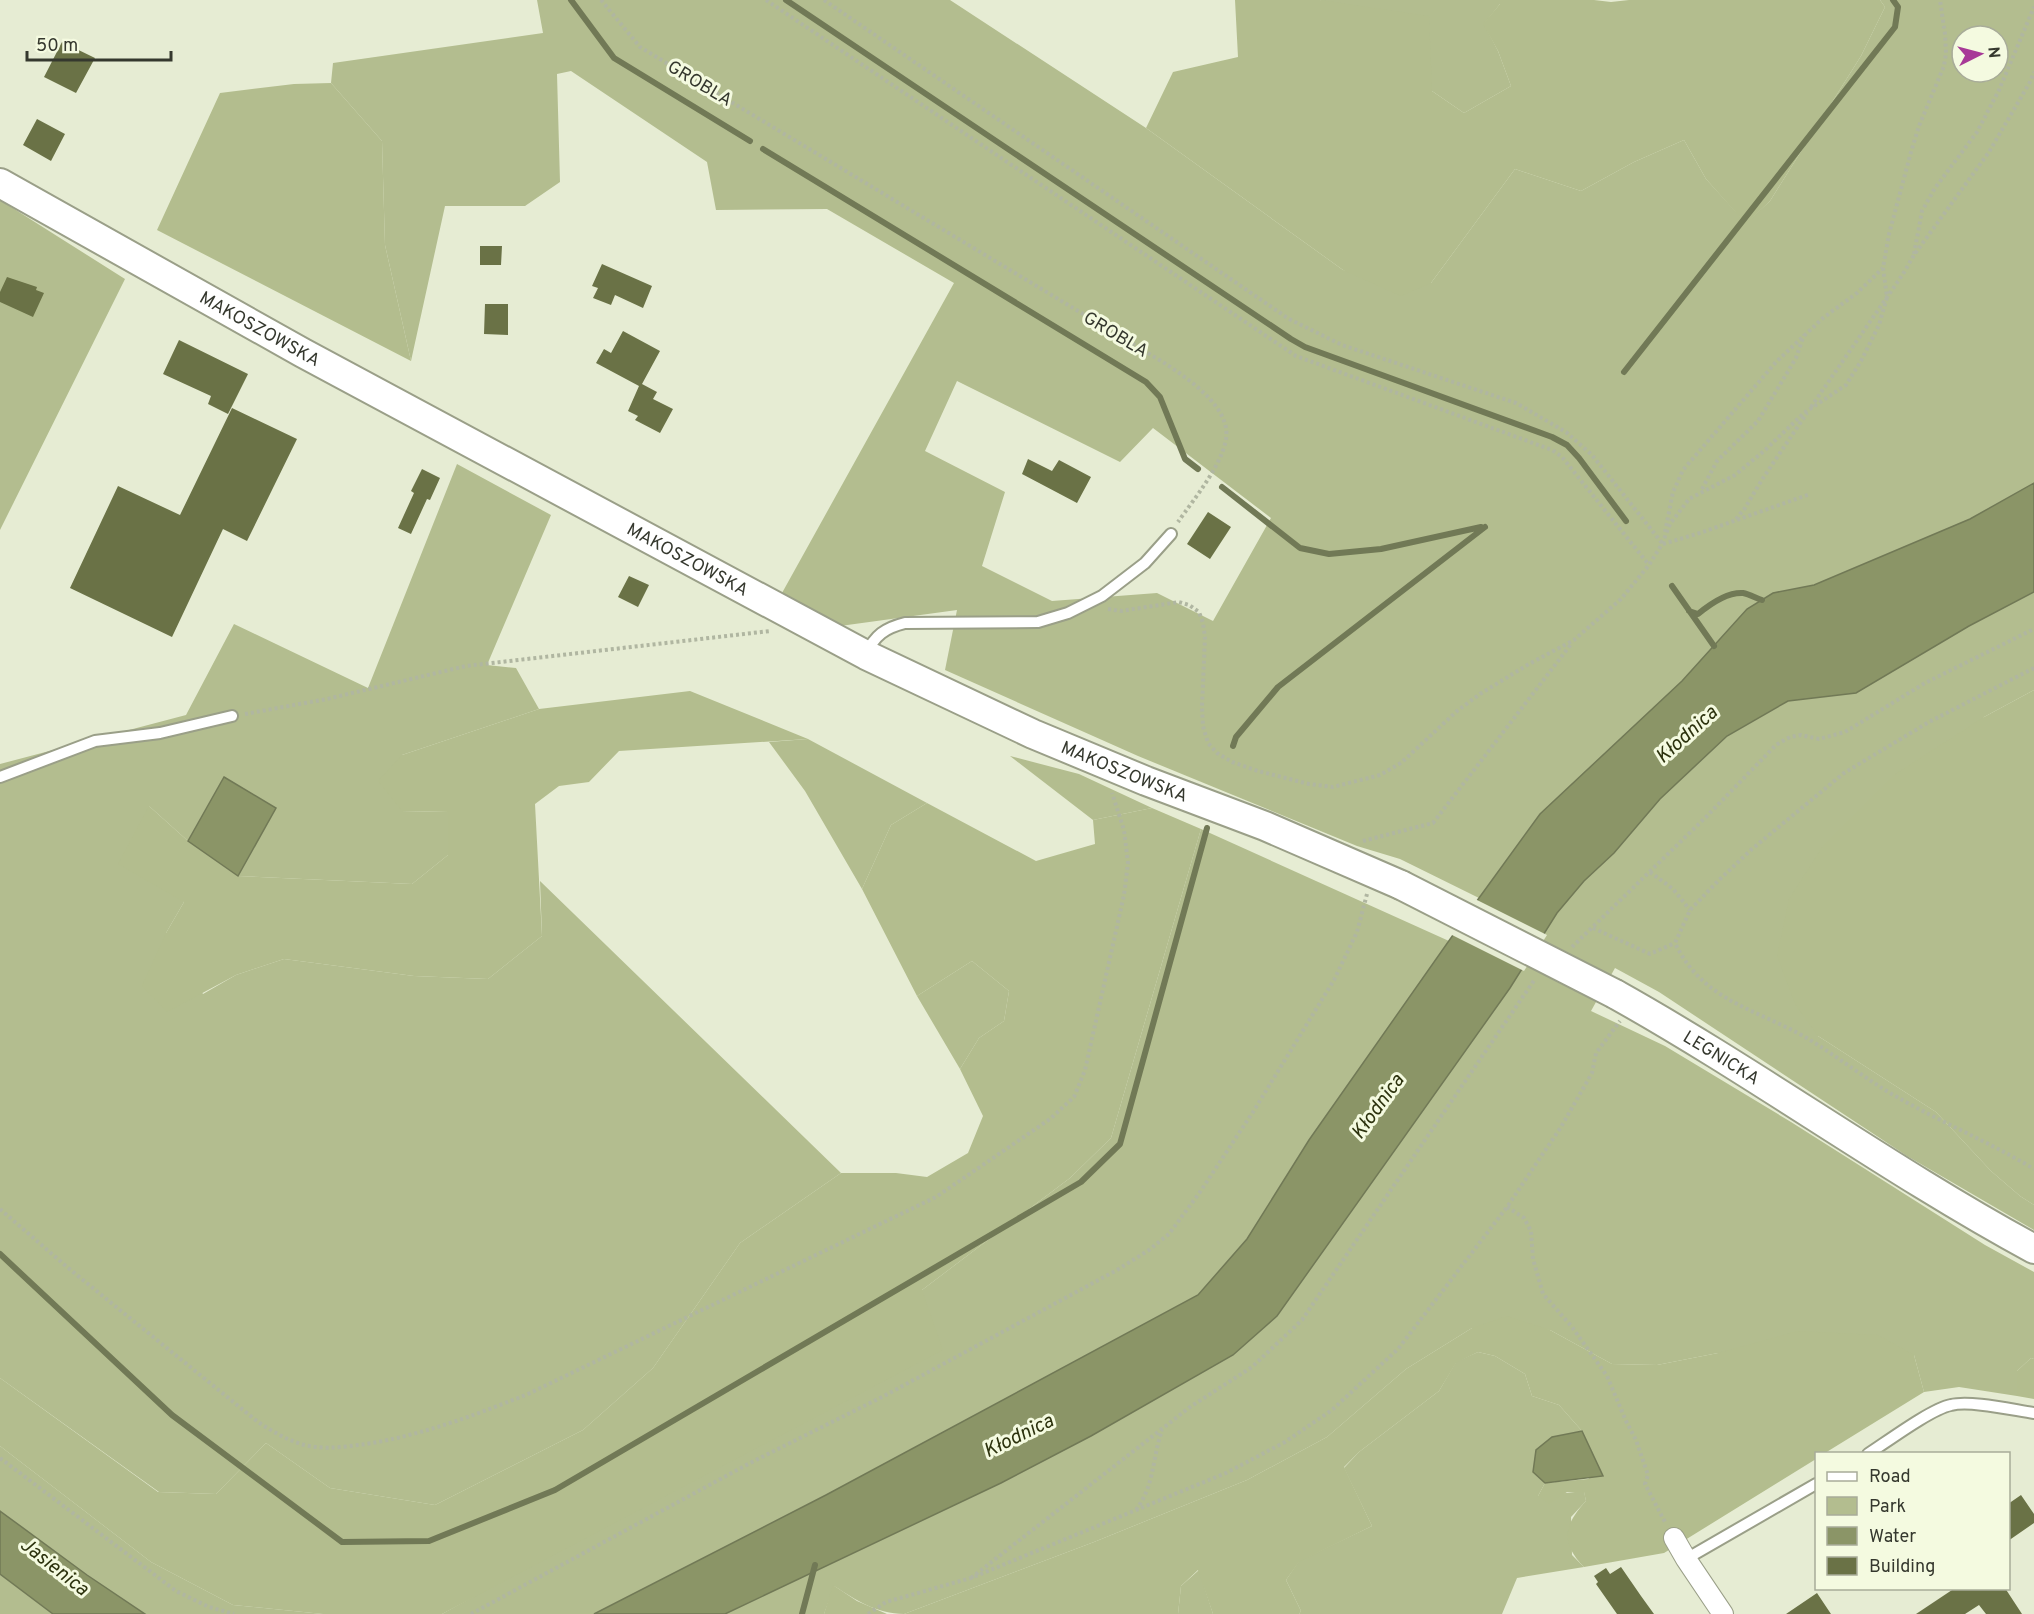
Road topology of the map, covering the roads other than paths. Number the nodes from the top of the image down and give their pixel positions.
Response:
1 (0, 183) edge
2 (1171, 534) road end
3 (866, 655) junction
4 (232, 716) road end
5 (0, 777) edge
6 (1401, 885) joint
7 (2034, 1249) edge
8 (2034, 1413) edge
9 (1871, 1452) edge
10 (1815, 1485) edge
11 (1674, 1538) road end
12 (1686, 1559) junction
13 (1724, 1614) edge

1 - 3 main road, MAKOSZOWSKA
2 - 3 lane
3 - 6 main road, MAKOSZOWSKA
4 - 5 lane
6 - 7 main road, LEGNICKA, bridge
8 - 9 lane
10 - 12 lane
11 - 12 street
12 - 13 street

